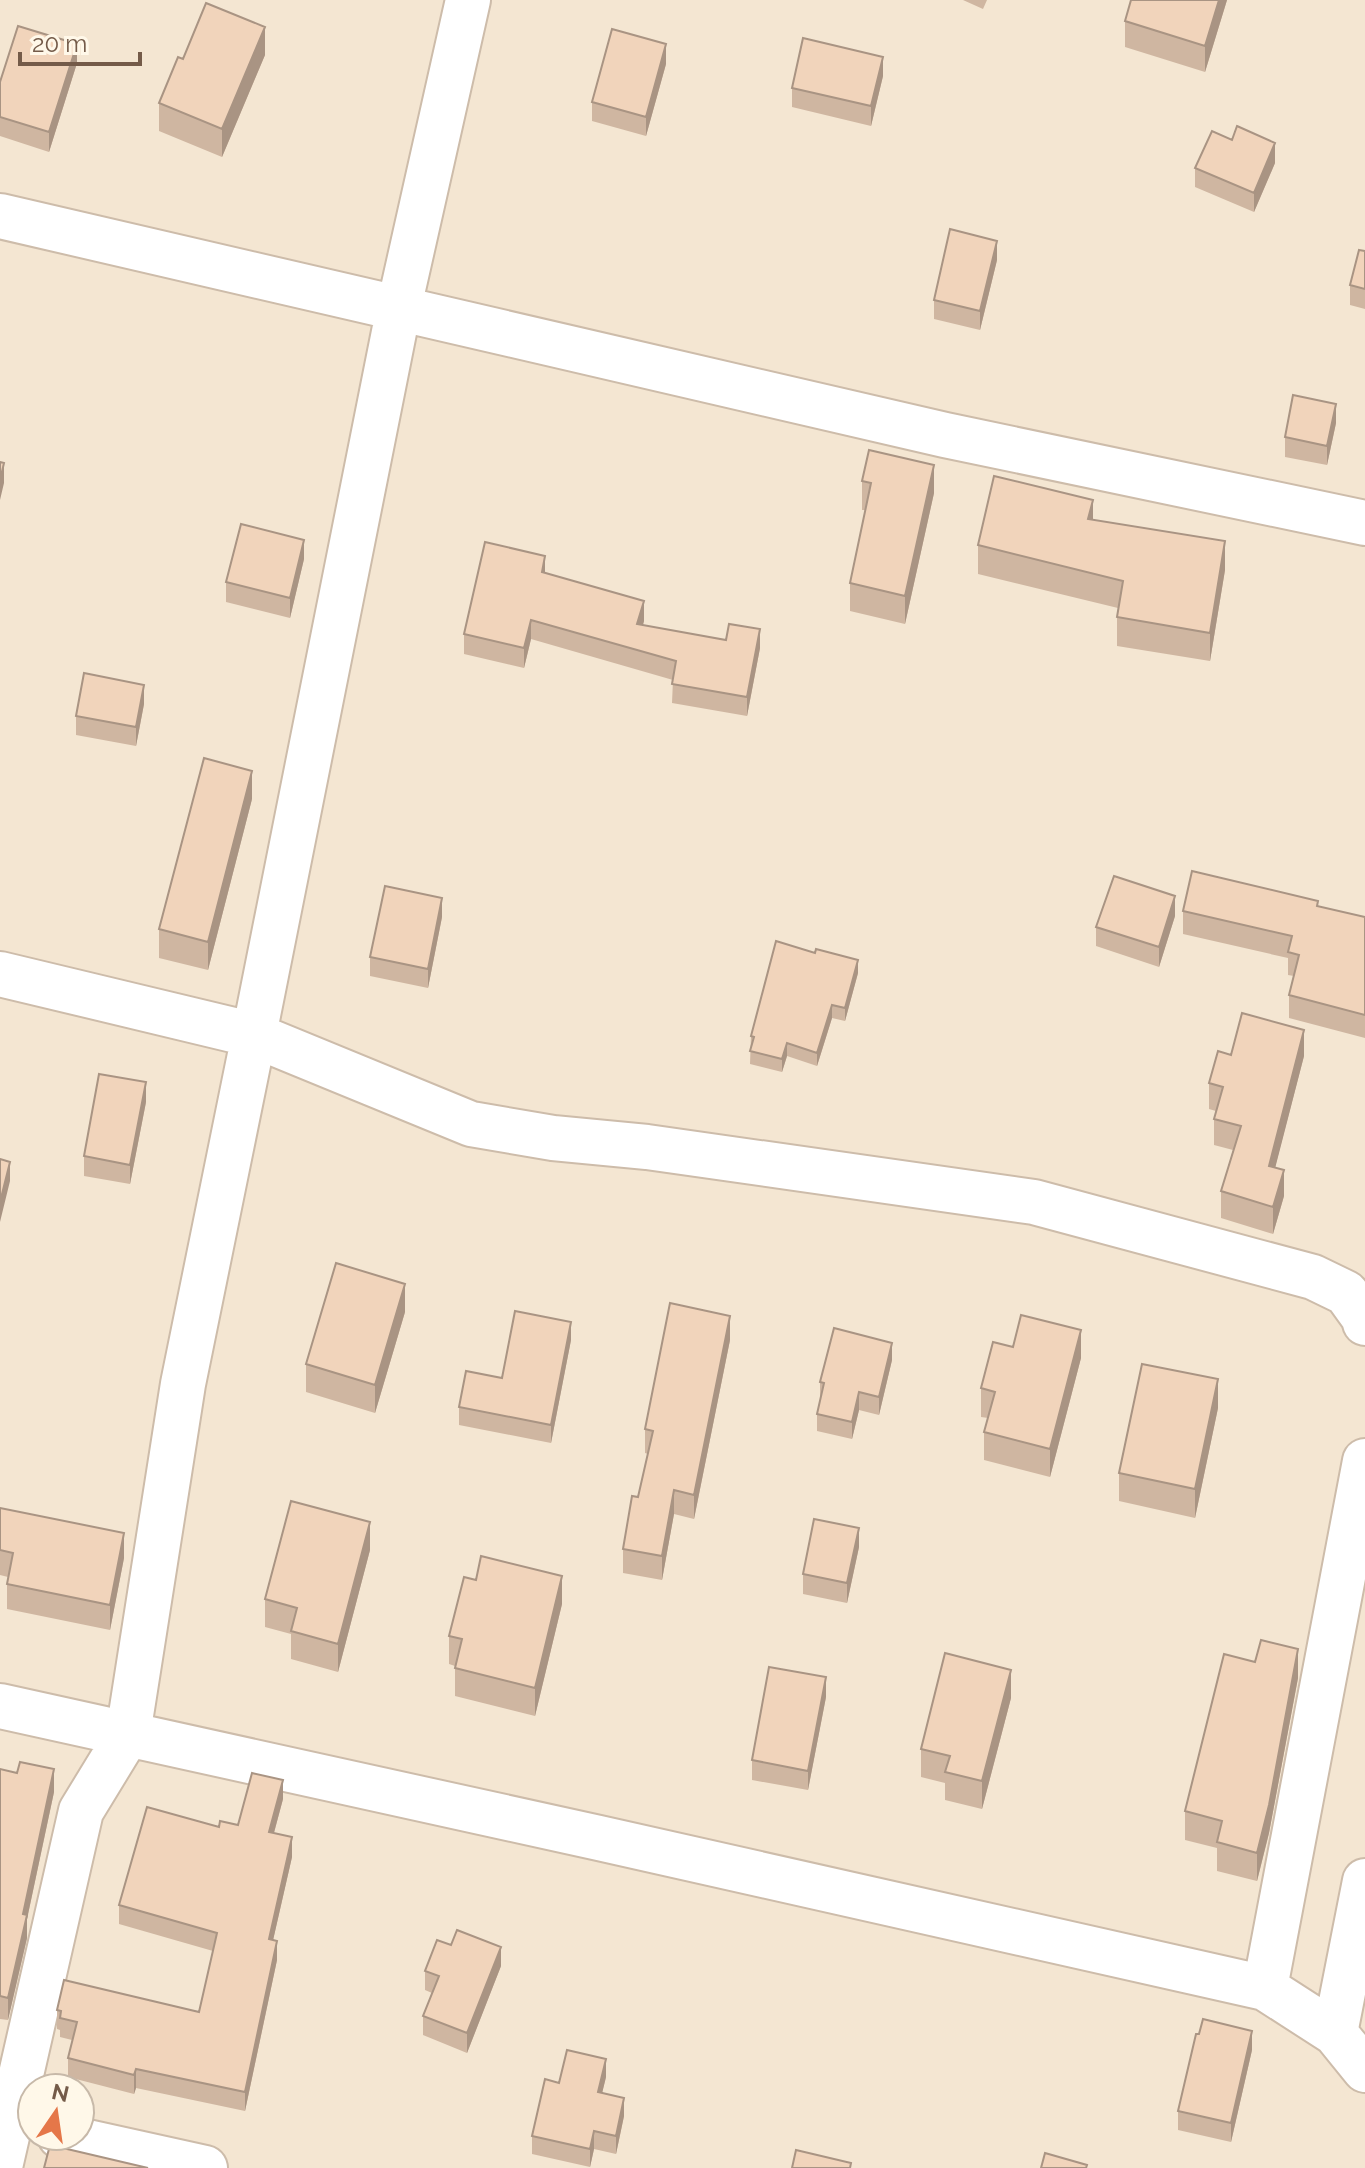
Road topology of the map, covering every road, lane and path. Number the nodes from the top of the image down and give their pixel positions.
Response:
1 (468, 0) edge
2 (0, 216) edge
3 (399, 307) junction
4 (1365, 523) edge
5 (0, 974) edge
6 (254, 1035) junction
7 (1365, 1323) edge
8 (1365, 1461) edge
9 (0, 1706) edge
10 (128, 1734) junction
11 (1365, 1881) edge
12 (1265, 1988) junction
13 (1335, 2033) junction
14 (1365, 2070) edge
15 (14, 2126) edge
16 (96, 2144) edge
17 (0, 2167) edge
18 (205, 2168) edge

1 - 3 street
2 - 3 street
3 - 4 street
3 - 6 street
5 - 6 street
6 - 7 street
6 - 10 street
8 - 12 street
9 - 10 street
10 - 12 street
10 - 15 street
11 - 13 street
12 - 13 street
13 - 14 street
15 - 17 street
16 - 18 street

